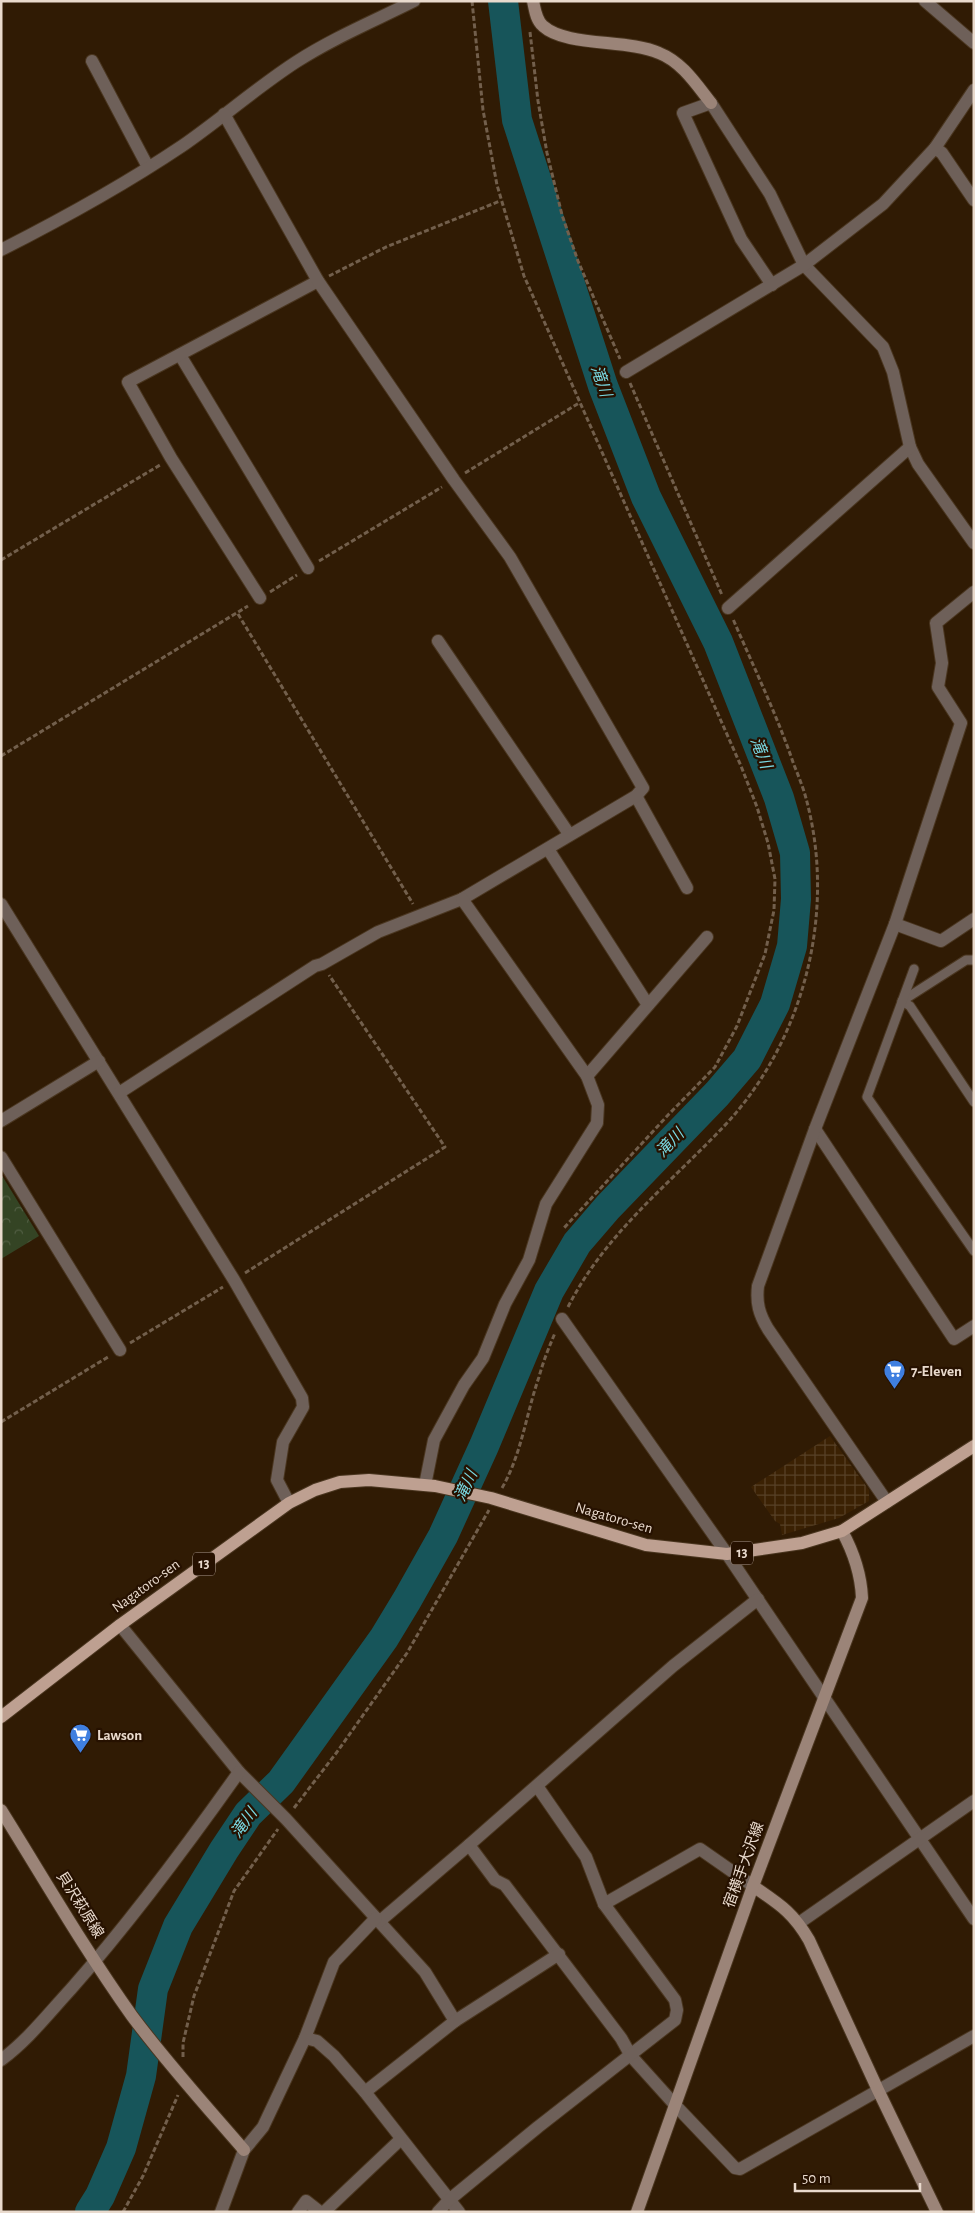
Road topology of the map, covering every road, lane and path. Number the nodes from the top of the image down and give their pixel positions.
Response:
1 (472, 1) edge
2 (533, 1) edge
3 (925, 1) edge
4 (411, 2) edge
5 (974, 44) edge
6 (92, 61) dead end
7 (974, 90) edge
8 (711, 103) junction
9 (224, 114) junction
10 (935, 148) junction
11 (148, 168) junction
12 (974, 200) edge
13 (500, 201) junction
14 (1, 250) edge
15 (804, 265) junction
16 (318, 281) junction
17 (772, 285) junction
18 (180, 355) junction
19 (626, 372) dead end
20 (579, 403) junction
21 (910, 447) junction
22 (171, 458) junction
23 (454, 480) junction
24 (974, 543) edge
25 (1, 560) edge
26 (308, 568) junction
27 (974, 592) edge
28 (260, 598) junction
29 (728, 608) dead end
30 (238, 614) junction
31 (438, 641) dead end
32 (1, 756) edge
33 (636, 796) junction
34 (569, 834) junction
35 (548, 849) junction
36 (687, 888) dead end
37 (462, 898) junction
38 (1, 904) edge
39 (420, 916) junction
40 (974, 919) edge
41 (895, 924) junction
42 (707, 937) dead end
43 (974, 960) edge
44 (322, 964) junction
45 (914, 969) dead end
46 (902, 1001) junction
47 (648, 1005) junction
48 (99, 1061) junction
49 (587, 1076) junction
50 (119, 1093) junction
51 (974, 1102) edge
52 (1, 1120) edge
53 (815, 1129) junction
54 (1, 1157) edge
55 (563, 1229) dead end
56 (974, 1251) edge
57 (234, 1280) junction
58 (562, 1319) dead end
59 (974, 1326) edge
60 (120, 1350) junction
61 (1, 1422) edge
62 (974, 1446) edge
63 (430, 1486) junction
64 (887, 1502) junction
65 (290, 1503) junction
66 (842, 1531) junction
67 (728, 1554) junction
68 (758, 1599) junction
69 (120, 1626) junction
70 (825, 1698) junction
71 (1, 1717) edge
72 (241, 1775) junction
73 (537, 1786) junction
74 (974, 1801) edge
75 (1, 1810) edge
76 (283, 1816) junction
77 (920, 1838) junction
78 (469, 1845) junction
79 (753, 1886) junction
80 (604, 1904) junction
81 (378, 1919) junction
82 (974, 1919) edge
83 (799, 1923) junction
84 (559, 1954) junction
85 (96, 1961) junction
86 (455, 2021) junction
87 (974, 2036) edge
88 (305, 2038) junction
89 (631, 2056) junction
90 (1, 2060) edge
91 (182, 2080) junction
92 (878, 2090) junction
93 (366, 2092) junction
94 (676, 2106) junction
95 (401, 2138) junction
96 (244, 2150) junction
97 (449, 2200) junction
98 (122, 2212) edge
99 (221, 2212) edge
100 (298, 2212) edge
101 (320, 2212) edge
102 (324, 2212) edge
103 (438, 2212) edge
104 (459, 2212) edge
105 (638, 2212) edge
106 (937, 2212) edge

1 - 13 path
2 - 8 street
3 - 5 street
4 - 9 street
6 - 11 street
7 - 10 street
8 - 15 street
8 - 17 street
9 - 11 street
9 - 16 street
10 - 12 street
10 - 15 street
11 - 14 street
13 - 16 path
13 - 20 path
15 - 17 street
15 - 21 street
16 - 18 street
16 - 23 street
17 - 19 street
18 - 22 street
18 - 26 street
20 - 23 path
20 - 55 path
21 - 24 street
21 - 29 street
22 - 25 path
22 - 28 street
23 - 26 path
23 - 33 street
26 - 28 path
27 - 41 street
28 - 30 path
30 - 32 path
30 - 39 path
31 - 34 street
33 - 34 street
33 - 36 street
34 - 35 street
35 - 37 street
35 - 47 street
37 - 39 street
37 - 49 street
38 - 48 street
39 - 44 street
40 - 41 street
41 - 53 street
42 - 47 street
43 - 46 lane
44 - 50 street
44 - 57 path
45 - 46 lane
46 - 51 lane
46 - 56 lane
47 - 49 street
48 - 50 street
48 - 52 street
49 - 63 street
50 - 57 street
53 - 59 street
53 - 64 street
54 - 60 street
57 - 60 path
57 - 65 street
58 - 67 street
60 - 61 path
62 - 64 main road, Nagatoro-sen / 13
63 - 65 main road, Nagatoro-sen / 13
63 - 67 main road, Nagatoro-sen / 13
64 - 66 main road, Nagatoro-sen / 13
65 - 69 main road, Nagatoro-sen / 13
66 - 67 main road, Nagatoro-sen / 13
66 - 70 street, 宿横手大沢線
67 - 68 street
68 - 70 street
68 - 73 street
69 - 71 main road, Nagatoro-sen / 13
69 - 72 street
70 - 77 street
70 - 79 street, 宿横手大沢線
72 - 76 street
72 - 85 street
73 - 78 street
73 - 80 street
74 - 77 street
75 - 85 street, 貝沢萩原線
76 - 81 street
76 - 91 path
77 - 82 street
77 - 83 street
78 - 81 street
78 - 84 street
79 - 80 street
79 - 83 street
79 - 94 street, 宿横手大沢線
80 - 89 street
81 - 86 street
81 - 88 street
83 - 92 street
84 - 86 street
84 - 89 street
85 - 90 street
85 - 91 street, 貝沢萩原線
86 - 93 street
87 - 92 street
88 - 93 street
88 - 96 street
89 - 94 street
89 - 97 street
91 - 96 street
91 - 98 path
92 - 94 street
92 - 106 street
93 - 95 street
94 - 105 street, 宿横手大沢線
95 - 97 street
95 - 102 street
96 - 99 street
97 - 103 street
97 - 104 street
100 - 101 street

